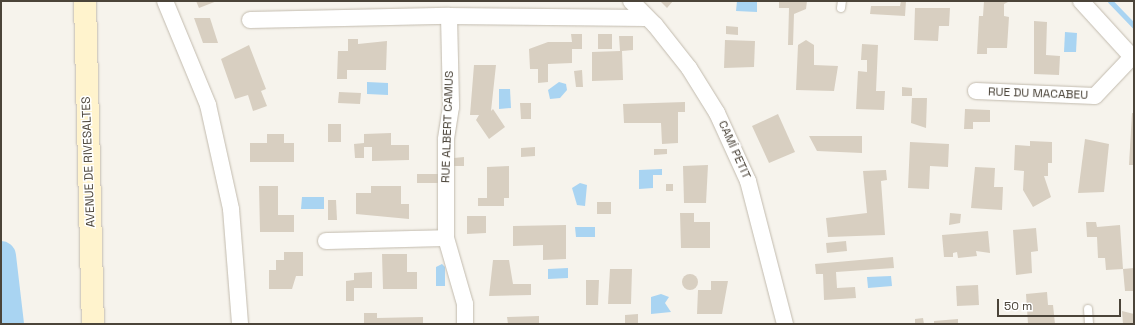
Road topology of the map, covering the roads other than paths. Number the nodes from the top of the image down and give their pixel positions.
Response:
1 (85, 1) edge
2 (165, 1) edge
3 (631, 1) edge
4 (1081, 1) edge
5 (449, 16) junction
6 (646, 18) junction
7 (250, 20) dead end
8 (1133, 58) edge
9 (976, 91) dead end
10 (446, 238) junction
11 (326, 241) dead end
12 (1088, 309) dead end
13 (93, 324) edge
14 (240, 324) edge
15 (465, 324) edge
16 (785, 324) edge
17 (1089, 324) edge

1 - 13 main road, AVENUE DE RIVESALTES
2 - 14 street
3 - 6 street, CAMÍ PETIT
4 - 8 street
5 - 6 street
5 - 7 street
5 - 10 street, RUE ALBERT CAMUS
6 - 16 street, CAMÍ PETIT
8 - 9 street, RUE DU MACABEU
10 - 11 street
10 - 15 street, RUE ALBERT CAMUS
12 - 17 lane

